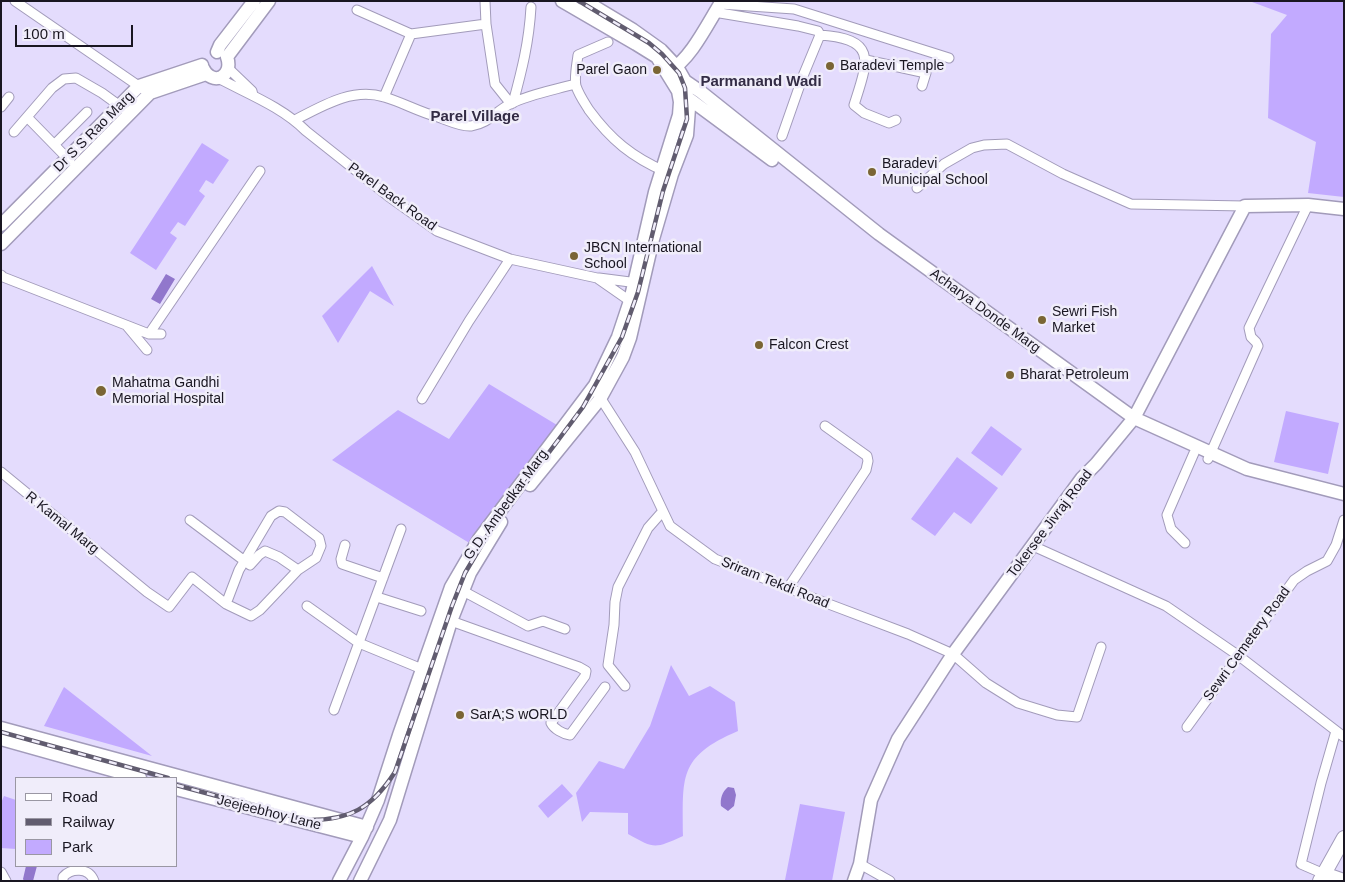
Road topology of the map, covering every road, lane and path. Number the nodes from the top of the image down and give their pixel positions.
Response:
1 (15, 1) edge
2 (254, 1) edge
3 (269, 1) edge
4 (485, 1) edge
5 (562, 1) edge
6 (584, 1) edge
7 (719, 6) edge
8 (531, 7) dead end
9 (357, 10) dead end
10 (609, 22) junction
11 (486, 24) junction
12 (411, 34) junction
13 (820, 34) junction
14 (608, 42) dead end
15 (949, 58) dead end
16 (224, 59) junction
17 (866, 60) junction
18 (209, 72) junction
19 (671, 72) junction
20 (576, 84) junction
21 (922, 86) dead end
22 (145, 90) junction
23 (684, 90) junction
24 (253, 95) junction
25 (384, 97) junction
26 (8, 98) dead end
27 (512, 103) junction
28 (1, 107) edge
29 (124, 110) junction
30 (87, 112) dead end
31 (27, 117) junction
32 (295, 120) junction
33 (896, 120) dead end
34 (14, 132) dead end
35 (782, 136) dead end
36 (55, 144) junction
37 (72, 163) junction
38 (260, 171) dead end
39 (667, 172) junction
40 (917, 188) dead end
41 (1308, 205) junction
42 (1245, 206) junction
43 (1344, 209) edge
44 (1, 225) edge
45 (1, 244) edge
46 (510, 259) junction
47 (1, 275) edge
48 (596, 278) junction
49 (638, 284) junction
50 (630, 301) junction
51 (127, 326) junction
52 (149, 334) junction
53 (161, 334) dead end
54 (147, 350) dead end
55 (595, 385) junction
56 (422, 399) dead end
57 (600, 399) junction
58 (1132, 421) junction
59 (825, 426) dead end
60 (1194, 453) junction
61 (1210, 456) junction
62 (1, 472) edge
63 (1344, 494) edge
64 (1344, 501) edge
65 (663, 511) junction
66 (190, 520) dead end
67 (1344, 520) edge
68 (401, 529) dead end
69 (487, 535) junction
70 (1185, 543) dead end
71 (345, 545) dead end
72 (1033, 546) junction
73 (244, 561) junction
74 (298, 570) junction
75 (383, 578) junction
76 (788, 588) junction
77 (463, 591) junction
78 (377, 596) junction
79 (226, 604) junction
80 (307, 606) dead end
81 (421, 611) dead end
82 (451, 621) junction
83 (565, 629) dead end
84 (359, 643) junction
85 (1101, 647) dead end
86 (953, 654) junction
87 (1239, 656) junction
88 (422, 669) junction
89 (625, 686) dead end
90 (605, 687) dead end
91 (334, 710) dead end
92 (1187, 727) dead end
93 (1, 728) edge
94 (1336, 731) junction
95 (1344, 737) edge
96 (1, 739) edge
97 (99, 760) junction
98 (138, 777) edge
99 (161, 777) edge
100 (178, 782) edge
101 (178, 789) edge
102 (256, 803) junction
103 (364, 832) junction
104 (1344, 838) edge
105 (860, 864) junction
106 (1, 872) edge
107 (1344, 875) edge
108 (1322, 877) edge
109 (6, 881) edge
110 (63, 881) edge
111 (94, 881) edge
112 (339, 881) edge
113 (360, 881) edge
114 (854, 881) edge
115 (890, 881) edge
116 (1340, 881) edge

1 - 22 street
2 - 16 street
3 - 16 street
4 - 11 street
5 - 10 street, Acharya Donde Marg
6 - 10 street, Acharya Donde Marg
7 - 13 street
7 - 15 street
7 - 19 street
8 - 27 street
9 - 12 street
10 - 19 street, Acharya Donde Marg
11 - 12 street
11 - 27 street
12 - 25 street
13 - 17 street
13 - 35 street
14 - 20 street
16 - 18 street
16 - 18 street
16 - 24 street, Parel Back Road
17 - 21 street
17 - 33 street
18 - 22 street
18 - 24 street, Parel Back Road
19 - 23 street, Acharya Donde Marg
20 - 27 street
20 - 39 street
22 - 29 street
23 - 39 street, Acharya Donde Marg
23 - 58 street, Acharya Donde Marg
24 - 32 street, Parel Back Road
25 - 27 street
25 - 32 street
26 - 28 street
29 - 31 street
29 - 37 street
30 - 36 street
31 - 34 street
31 - 36 street
32 - 46 street, Parel Back Road
36 - 37 street
37 - 44 street, Dr S S Rao Marg
37 - 45 street
38 - 52 street
39 - 49 street
40 - 42 street
41 - 42 street
41 - 43 street
41 - 61 street
42 - 58 street, Tokersee Jivraj Road
46 - 48 street, Parel Back Road
46 - 56 street
47 - 51 street
48 - 49 street
48 - 50 street, Parel Back Road
49 - 50 street, G.D. Ambedkar Marg
49 - 57 street
50 - 55 street, G.D. Ambedkar Marg
51 - 52 street
51 - 54 street
52 - 53 street
55 - 57 street, Sriram Tekdi Road
55 - 69 street, G.D. Ambedkar Marg
57 - 65 street, Sriram Tekdi Road
57 - 69 street
58 - 60 street, Acharya Donde Marg
58 - 61 street, Acharya Donde Marg
58 - 72 street, Tokersee Jivraj Road
59 - 76 street
60 - 61 street, Acharya Donde Marg
60 - 70 street
61 - 63 street, Acharya Donde Marg
61 - 64 street, Acharya Donde Marg
62 - 79 street, R Kamal Marg
65 - 76 street, Sriram Tekdi Road
65 - 89 street
66 - 73 street
67 - 87 street, Sewri Cemetery Road
68 - 75 street
69 - 77 street
69 - 88 street, G.D. Ambedkar Marg
71 - 75 street
72 - 86 street, Tokersee Jivraj Road
72 - 87 street
73 - 74 street
73 - 74 street
73 - 79 street
74 - 79 street
75 - 78 street
76 - 86 street, Sriram Tekdi Road
77 - 82 street
77 - 83 street
78 - 81 street
78 - 84 street
80 - 84 street
82 - 90 street
82 - 113 street
84 - 88 street
84 - 91 street
85 - 86 street, Sriram Tekdi Road
86 - 105 street, Tokersee Jivraj Road
87 - 92 street, Sewri Cemetery Road
87 - 94 street
88 - 103 street, G.D. Ambedkar Marg
93 - 97 street
94 - 95 street
94 - 108 street
96 - 97 street
97 - 98 street
97 - 99 street
100 - 102 street
101 - 102 street, Jeejeebhoy Lane
102 - 103 street, Jeejeebhoy Lane
103 - 112 street, G.D. Ambedkar Marg
104 - 108 main road
105 - 114 street, Tokersee Jivraj Road
105 - 115 street
106 - 109 street
107 - 116 main road
108 - 116 main road
110 - 111 street

